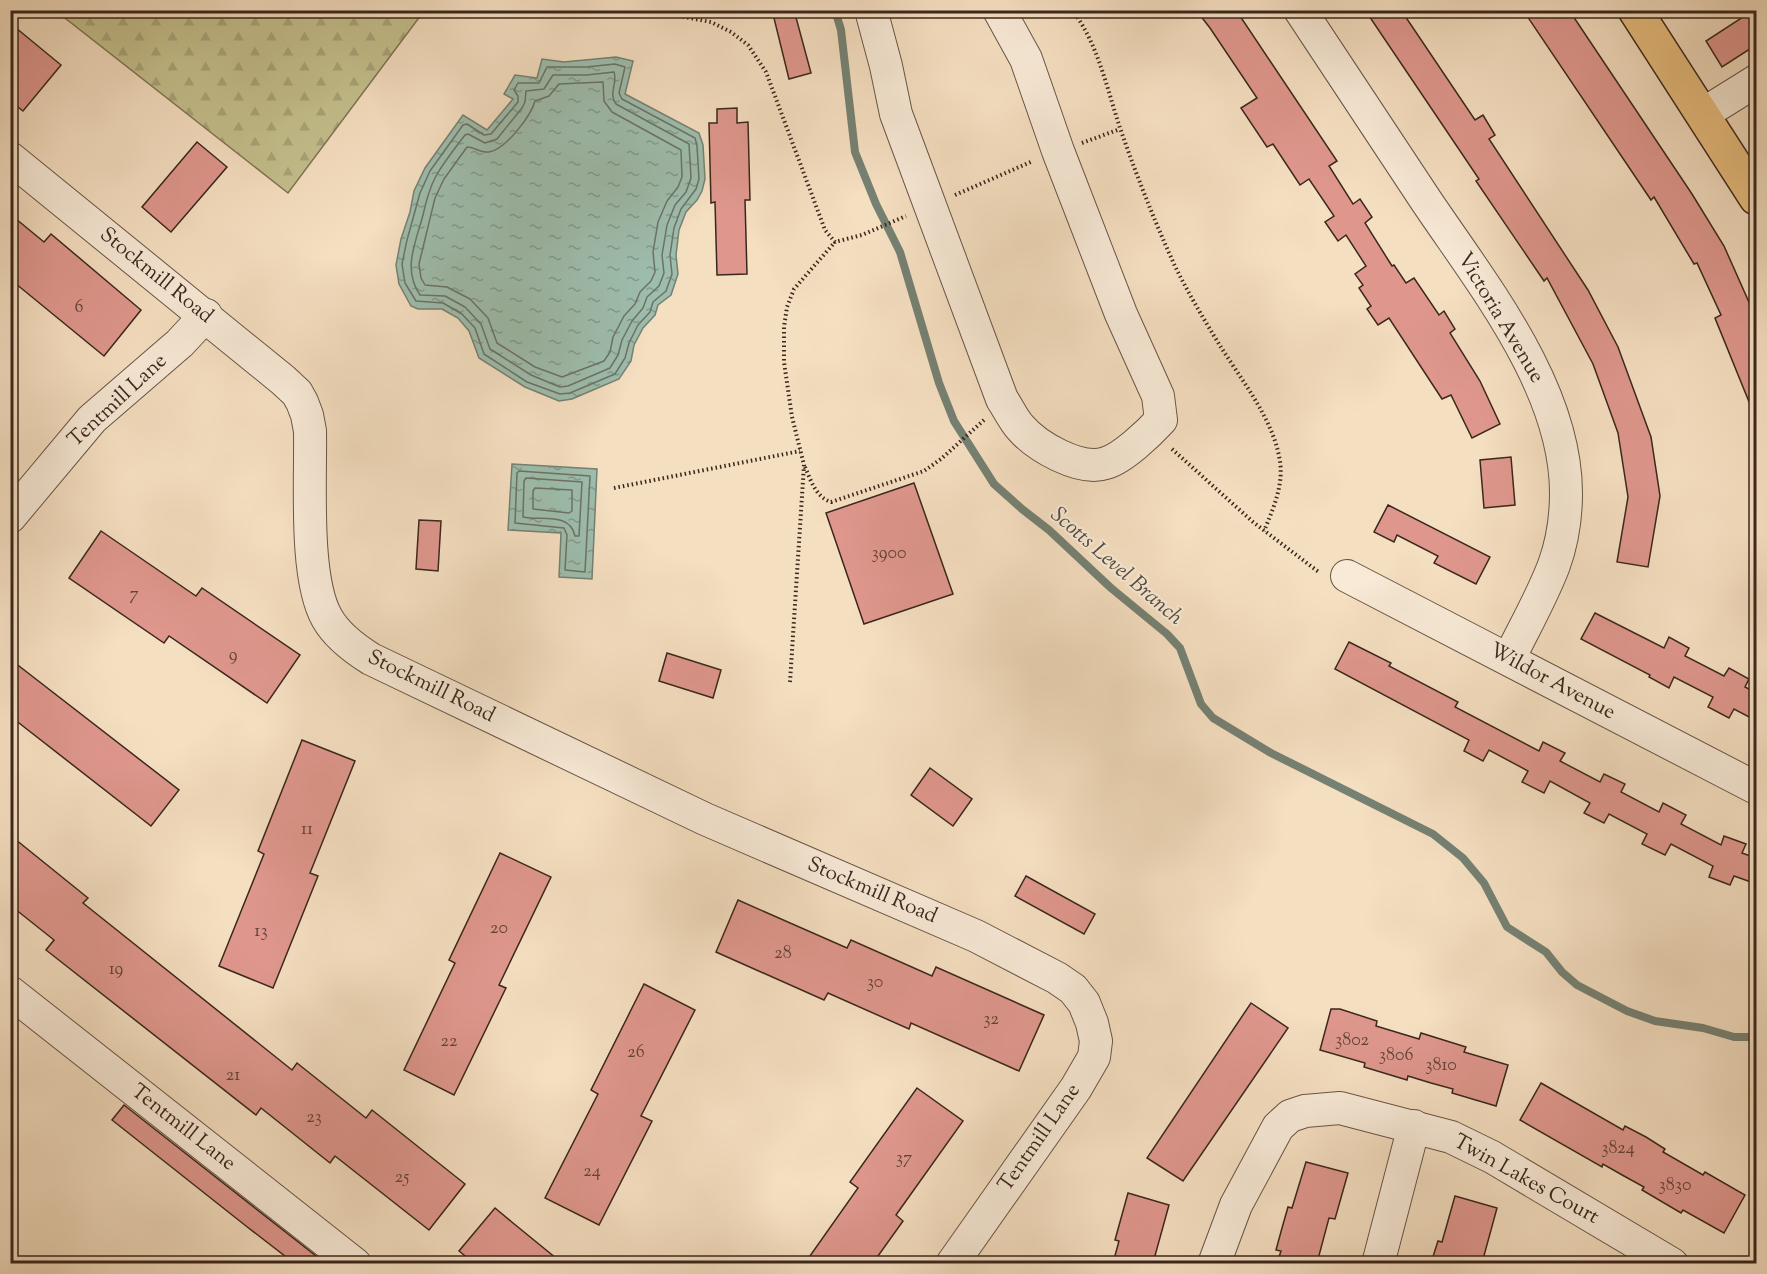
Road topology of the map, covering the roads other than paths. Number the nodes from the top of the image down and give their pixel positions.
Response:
1 (871, 10) edge
2 (999, 10) edge
3 (1300, 10) edge
4 (1635, 10) edge
5 (1756, 81) edge
6 (1703, 114) junction
7 (10, 158) edge
8 (1756, 198) edge
9 (206, 315) junction
10 (10, 517) edge
11 (1347, 576) road end
12 (1509, 659) junction
13 (1756, 788) edge
14 (10, 992) edge
15 (1084, 1003) joint
16 (1414, 1126) junction
17 (1641, 1255) edge
18 (355, 1263) edge
19 (952, 1263) edge
20 (1214, 1263) edge
21 (1378, 1263) edge
22 (1672, 1263) edge

1 - 2 street
3 - 12 street, Victoria Avenue
4 - 6 main road
5 - 6 street
6 - 8 main road
7 - 9 street, Stockmill Road
9 - 10 street, Tentmill Lane
9 - 15 street, Stockmill Road
11 - 12 street, Wildor Avenue
12 - 13 street, Wildor Avenue
14 - 18 street, Tentmill Lane
15 - 19 street, Tentmill Lane
16 - 17 street, Twin Lakes Court
16 - 20 street, Twin Lakes Court
16 - 21 street
17 - 22 street, Twin Lakes Court

